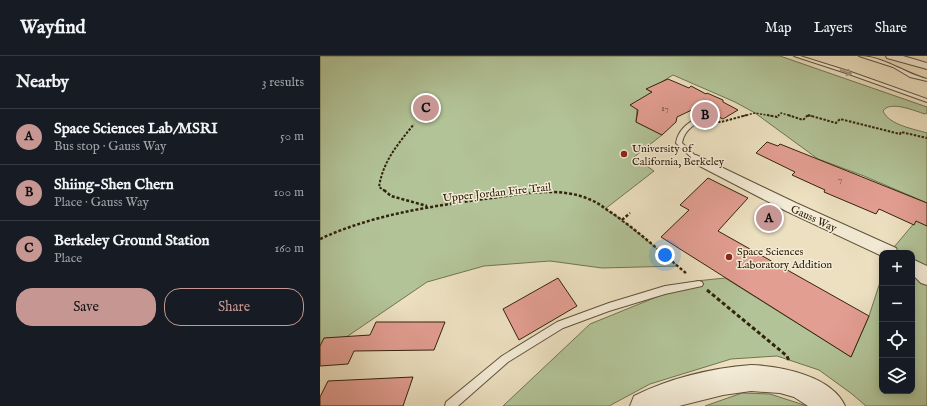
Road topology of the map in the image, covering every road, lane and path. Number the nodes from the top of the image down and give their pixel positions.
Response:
1 (796, 56) edge
2 (861, 56) edge
3 (891, 56) edge
4 (927, 66) edge
5 (927, 80) edge
6 (927, 101) edge
7 (700, 119) joint
8 (414, 124) dead end
9 (927, 138) edge
10 (696, 159) joint
11 (429, 207) junction
12 (630, 213) dead end
13 (622, 220) junction
14 (320, 239) edge
15 (884, 250) edge
16 (915, 268) edge
17 (927, 278) edge
18 (700, 284) junction
19 (796, 384) junction
20 (450, 406) edge
21 (644, 406) edge
22 (831, 406) edge

1 -> 6 lane
2 - 5 lane
3 - 4 street
7 - 9 path
7 - 10 lane
8 - 11 path
10 - 15 street, Gauss Way
11 - 13 path, Upper Jordan Fire Trail
11 - 14 path, Upper Jordan Fire Trail
12 - 13 path
13 - 18 path, Upper Jordan Fire Trail
16 - 17 street
18 - 19 path, Upper Jordan Fire Trail
18 - 20 lane
19 - 21 street
19 - 22 street

